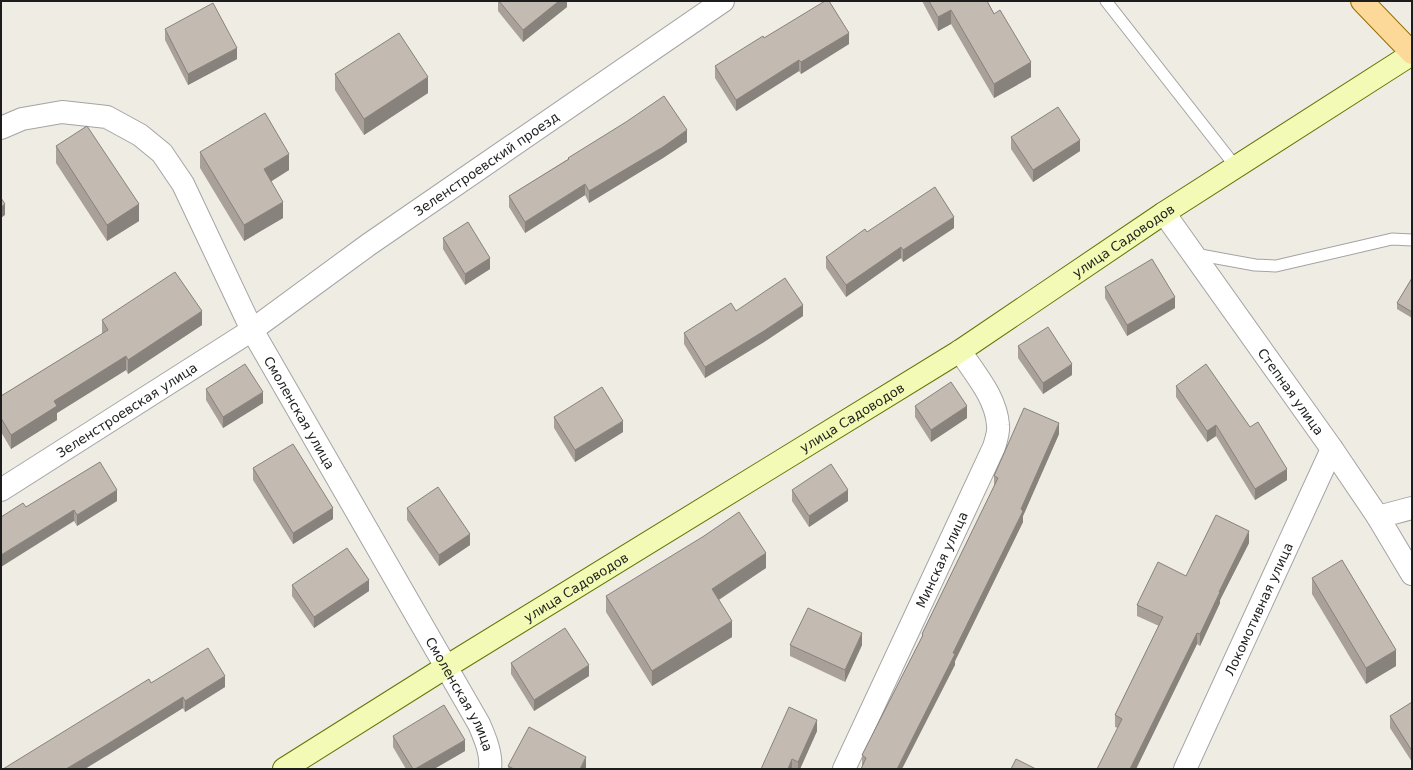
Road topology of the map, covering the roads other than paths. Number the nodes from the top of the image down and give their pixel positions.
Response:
1 (724, 1) edge
2 (1106, 1) edge
3 (1362, 1) edge
4 (1412, 53) edge
5 (1, 128) edge
6 (1236, 167) junction
7 (1164, 213) junction
8 (1412, 240) edge
9 (1193, 253) junction
10 (252, 330) junction
11 (960, 351) junction
12 (1332, 449) junction
13 (1, 490) edge
14 (1412, 508) edge
15 (1378, 517) junction
16 (1412, 574) edge
17 (446, 667) junction
18 (284, 769) edge
19 (490, 769) edge
20 (844, 769) edge
21 (1185, 769) edge

1 - 10 street, Зеленстроевский проезд
2 - 6 lane
3 - 4 main road
4 - 6 main road, улица Садоводов
5 - 10 street, Смоленская улица
6 - 7 main road, улица Садоводов
7 - 9 street, Степная улица
7 - 11 main road, улица Садоводов
8 - 9 lane
9 - 12 street, Степная улица
10 - 13 street, Зеленстроевская улица
10 - 17 street, Смоленская улица
11 - 17 main road, улица Садоводов
11 - 20 street, Минская улица
12 - 15 street, Степная улица
12 - 21 street, Локомотивная улица
14 - 15 street
15 - 16 street, Степная улица
17 - 18 main road, улица Садоводов
17 - 19 street, Смоленская улица

